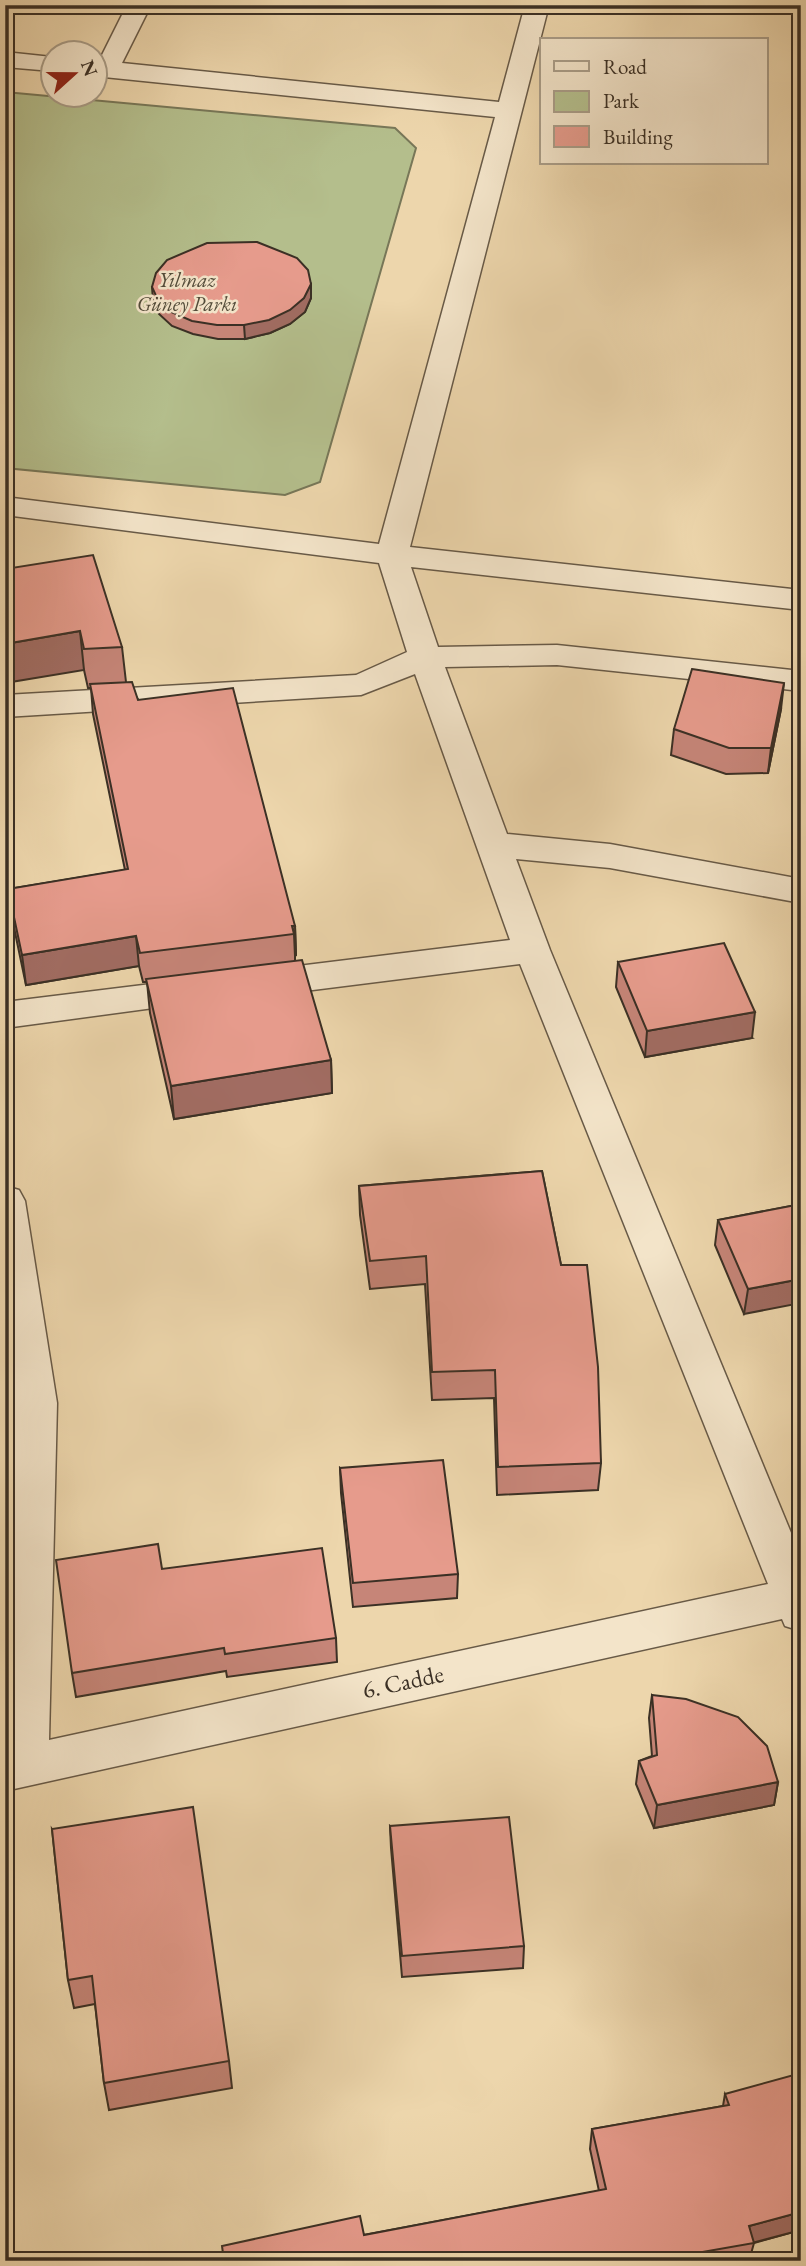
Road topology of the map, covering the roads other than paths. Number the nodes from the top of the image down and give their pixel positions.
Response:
1 (139, 5) edge
2 (537, 5) edge
3 (108, 56) edge
4 (5, 59) edge
5 (38, 63) edge
6 (108, 69) edge
7 (509, 111) junction
8 (5, 506) edge
9 (392, 555) junction
10 (801, 600) edge
11 (425, 657) junction
12 (801, 681) edge
13 (5, 706) edge
14 (494, 845) junction
15 (801, 891) edge
16 (533, 950) junction
17 (5, 1015) edge
18 (5, 1201) edge
19 (799, 1602) edge
20 (15, 1767) edge

1 - 3 street
2 - 7 street
4 - 5 street
6 - 7 street
7 - 9 street
8 - 9 street
9 - 10 street
9 - 11 street
11 - 12 street
11 - 13 street
11 - 14 street
14 - 15 street
14 - 16 street
16 - 17 street
16 - 19 street
18 - 20 street
19 - 20 street, 6. Cadde

